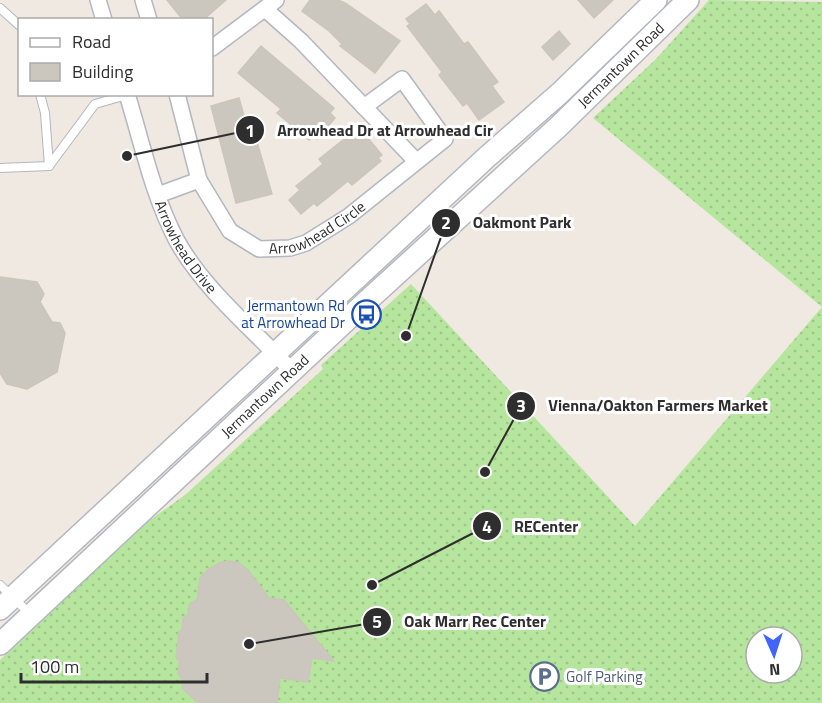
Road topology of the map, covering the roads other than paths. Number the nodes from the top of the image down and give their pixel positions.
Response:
1 (98, 0) edge
2 (143, 0) edge
3 (656, 0) edge
4 (688, 0) edge
5 (270, 4) edge
6 (0, 8) edge
7 (103, 18) edge
8 (148, 18) edge
9 (18, 24) edge
10 (213, 47) edge
11 (40, 96) edge
12 (123, 96) edge
13 (127, 96) edge
14 (178, 96) edge
15 (364, 106) junction
16 (416, 161) junction
17 (49, 166) junction
18 (0, 168) edge
19 (199, 180) junction
20 (158, 195) junction
21 (275, 353) junction
22 (292, 371) junction
23 (4, 597) edge
24 (31, 615) junction
25 (0, 644) edge

1 - 7 street
2 - 8 street
3 - 21 main road, Jermantown Road
4 - 22 main road, Jermantown Road
5 - 10 street
5 - 15 street
6 - 9 lane
11 - 17 lane
12 - 17 lane
13 - 20 street, Arrowhead Drive
14 - 19 street, Arrowhead Circle
15 - 16 street
15 - 16 street, Arrowhead Circle
16 - 19 street, Arrowhead Circle
17 - 18 lane
19 - 20 street
20 - 21 street, Arrowhead Drive
21 - 22 street, Arrowhead Drive
21 - 23 main road, Jermantown Road
22 - 24 main road, Jermantown Road
23 - 24 lane
24 - 25 main road, Jermantown Road

